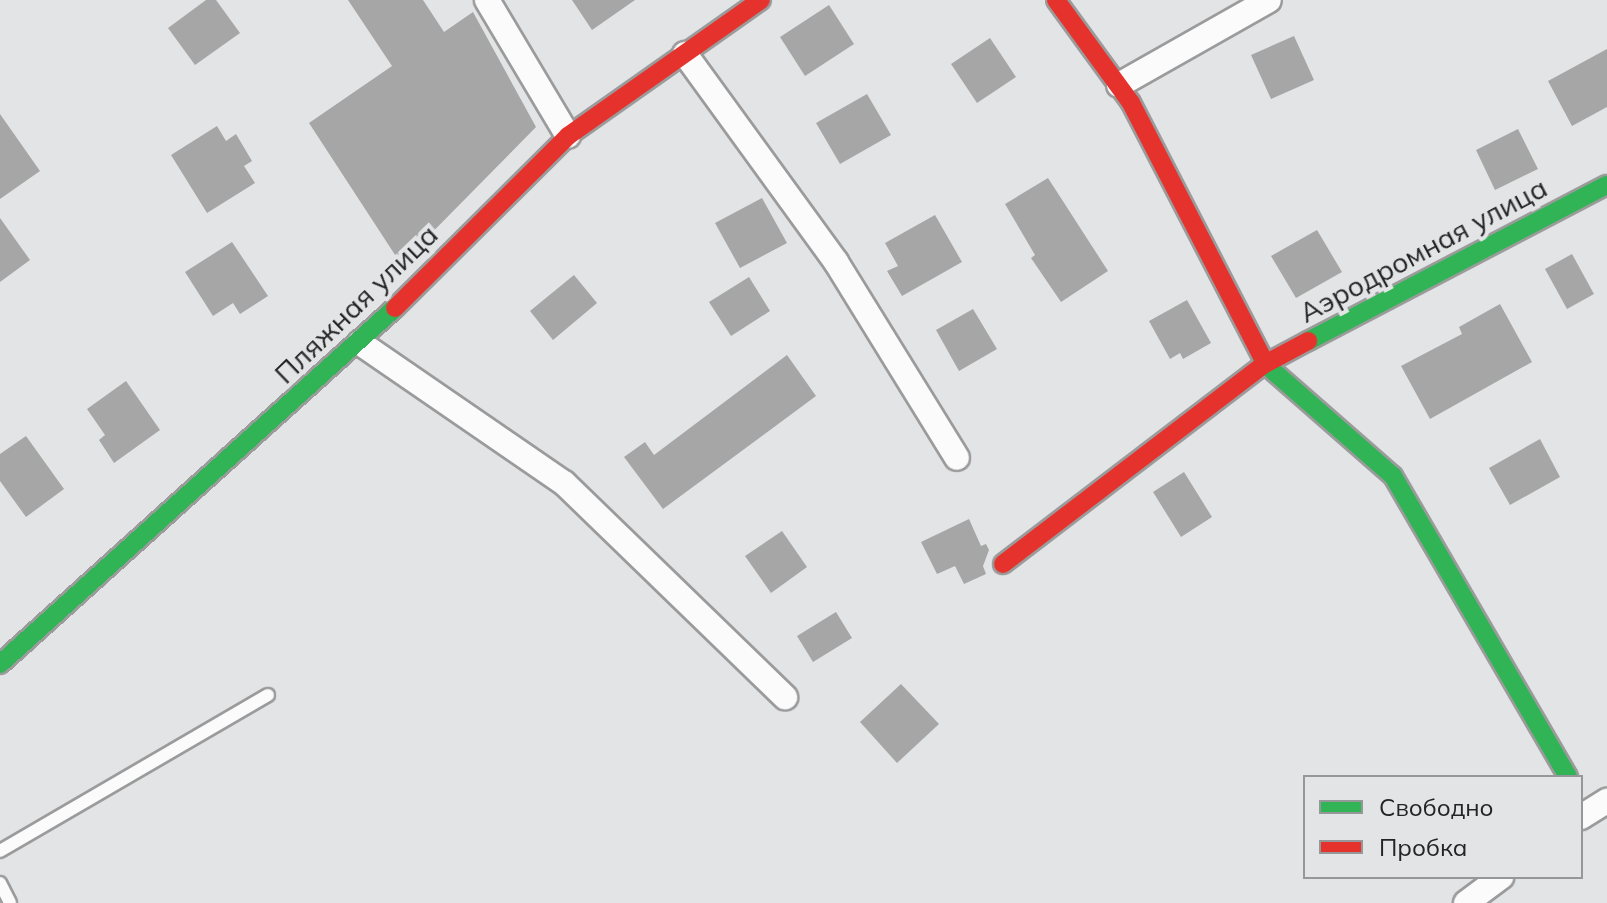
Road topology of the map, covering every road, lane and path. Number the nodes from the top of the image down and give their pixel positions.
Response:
1 (487, 0) edge
2 (761, 0) edge
3 (1056, 0) edge
4 (1269, 0) edge
5 (685, 54) junction
6 (1119, 85) junction
7 (568, 136) junction
8 (1607, 185) edge
9 (360, 343) junction
10 (1265, 364) junction
11 (957, 458) dead end
12 (1003, 564) dead end
13 (0, 664) edge
14 (268, 695) dead end
15 (785, 697) dead end
16 (1567, 775) edge
17 (0, 851) edge
18 (1498, 879) edge
19 (0, 883) edge
20 (10, 903) edge
21 (1466, 903) edge

1 - 7 street
2 - 5 street, Пляжная улица
3 - 6 street
4 - 6 street
5 - 7 street, Пляжная улица
5 - 11 street
6 - 10 street
7 - 9 street, Пляжная улица
8 - 10 street, Аэродромная улица
9 - 13 street, Пляжная улица
9 - 15 street
10 - 12 street, Аэродромная улица
10 - 16 street
14 - 17 lane
18 - 21 street
19 - 20 lane

